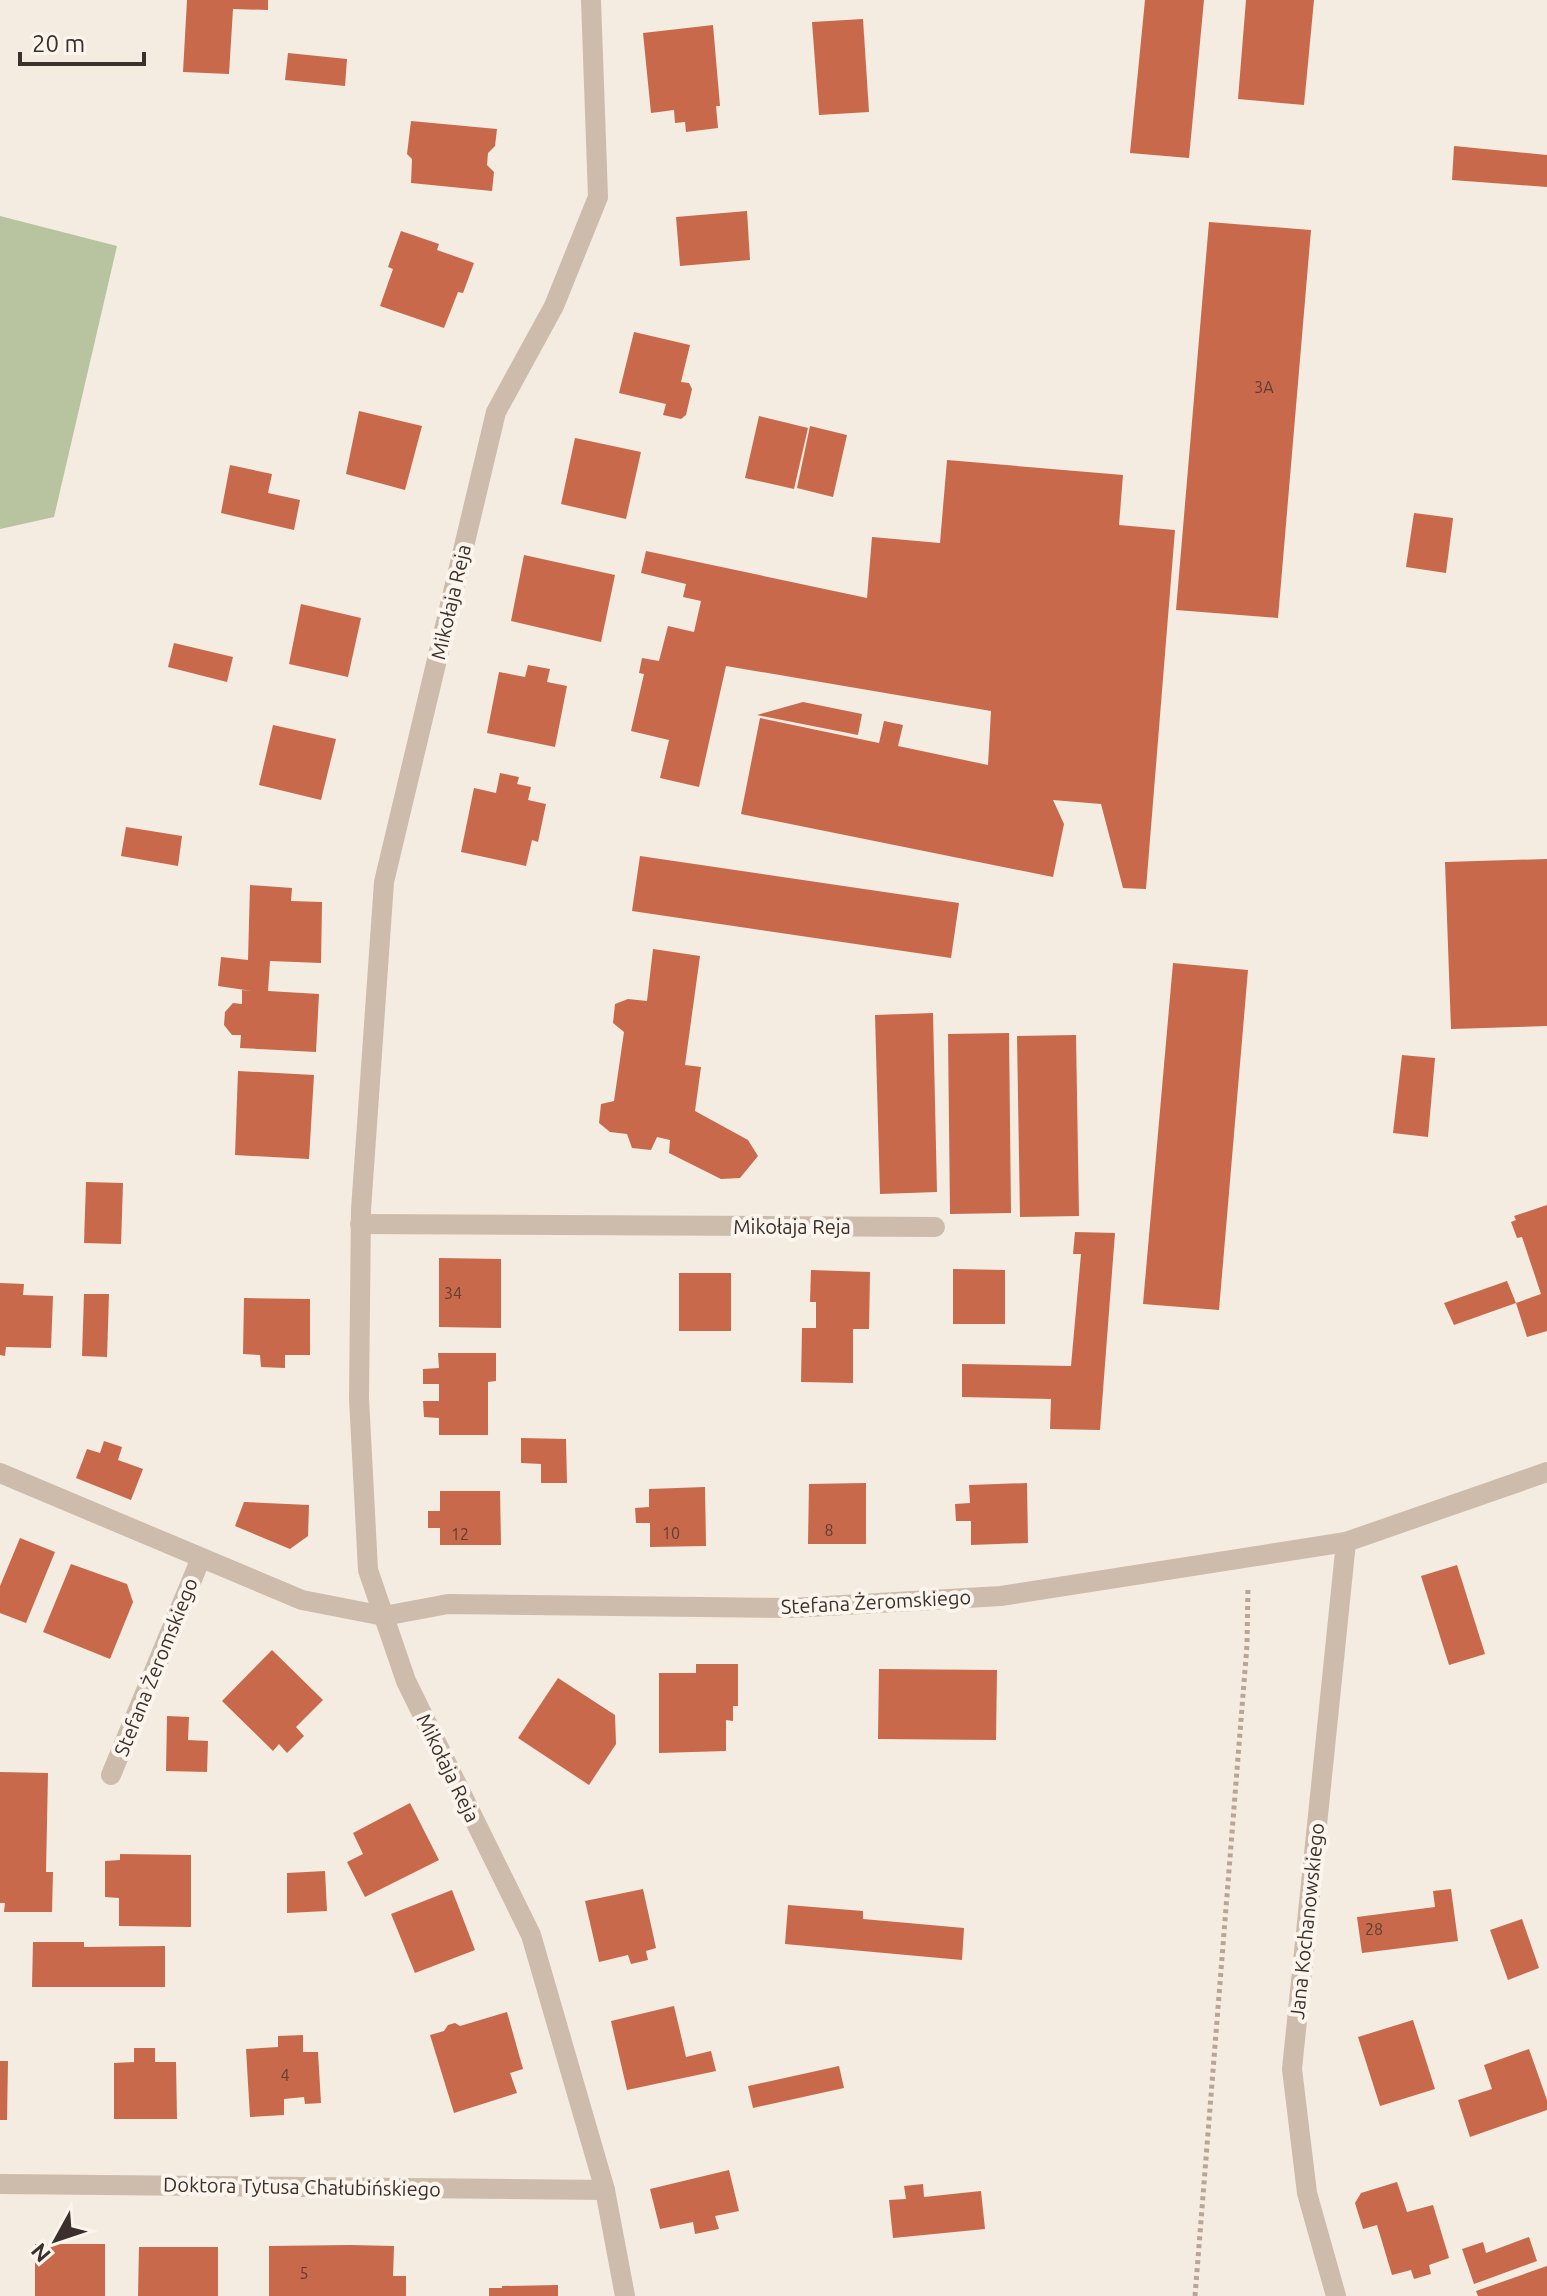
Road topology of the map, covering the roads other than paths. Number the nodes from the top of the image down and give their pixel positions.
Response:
1 (591, 0) edge
2 (360, 1224) junction
3 (935, 1227) dead end
4 (1547, 1472) edge
5 (0, 1473) edge
6 (1346, 1542) junction
7 (201, 1558) junction
8 (384, 1616) junction
9 (111, 1775) dead end
10 (0, 2184) edge
11 (605, 2190) junction
12 (625, 2296) edge
13 (1336, 2296) edge

1 - 2 street, Mikołaja Reja
2 - 3 street, Mikołaja Reja
2 - 8 street, Mikołaja Reja
4 - 6 street, Stefana Żeromskiego
5 - 7 street, Stefana Żeromskiego
6 - 8 street, Stefana Żeromskiego
6 - 13 street, Jana Kochanowskiego
7 - 8 street, Stefana Żeromskiego
7 - 9 street, Stefana Żeromskiego
8 - 11 street, Mikołaja Reja
10 - 11 street, Doktora Tytusa Chałubińskiego
11 - 12 street, Mikołaja Reja

